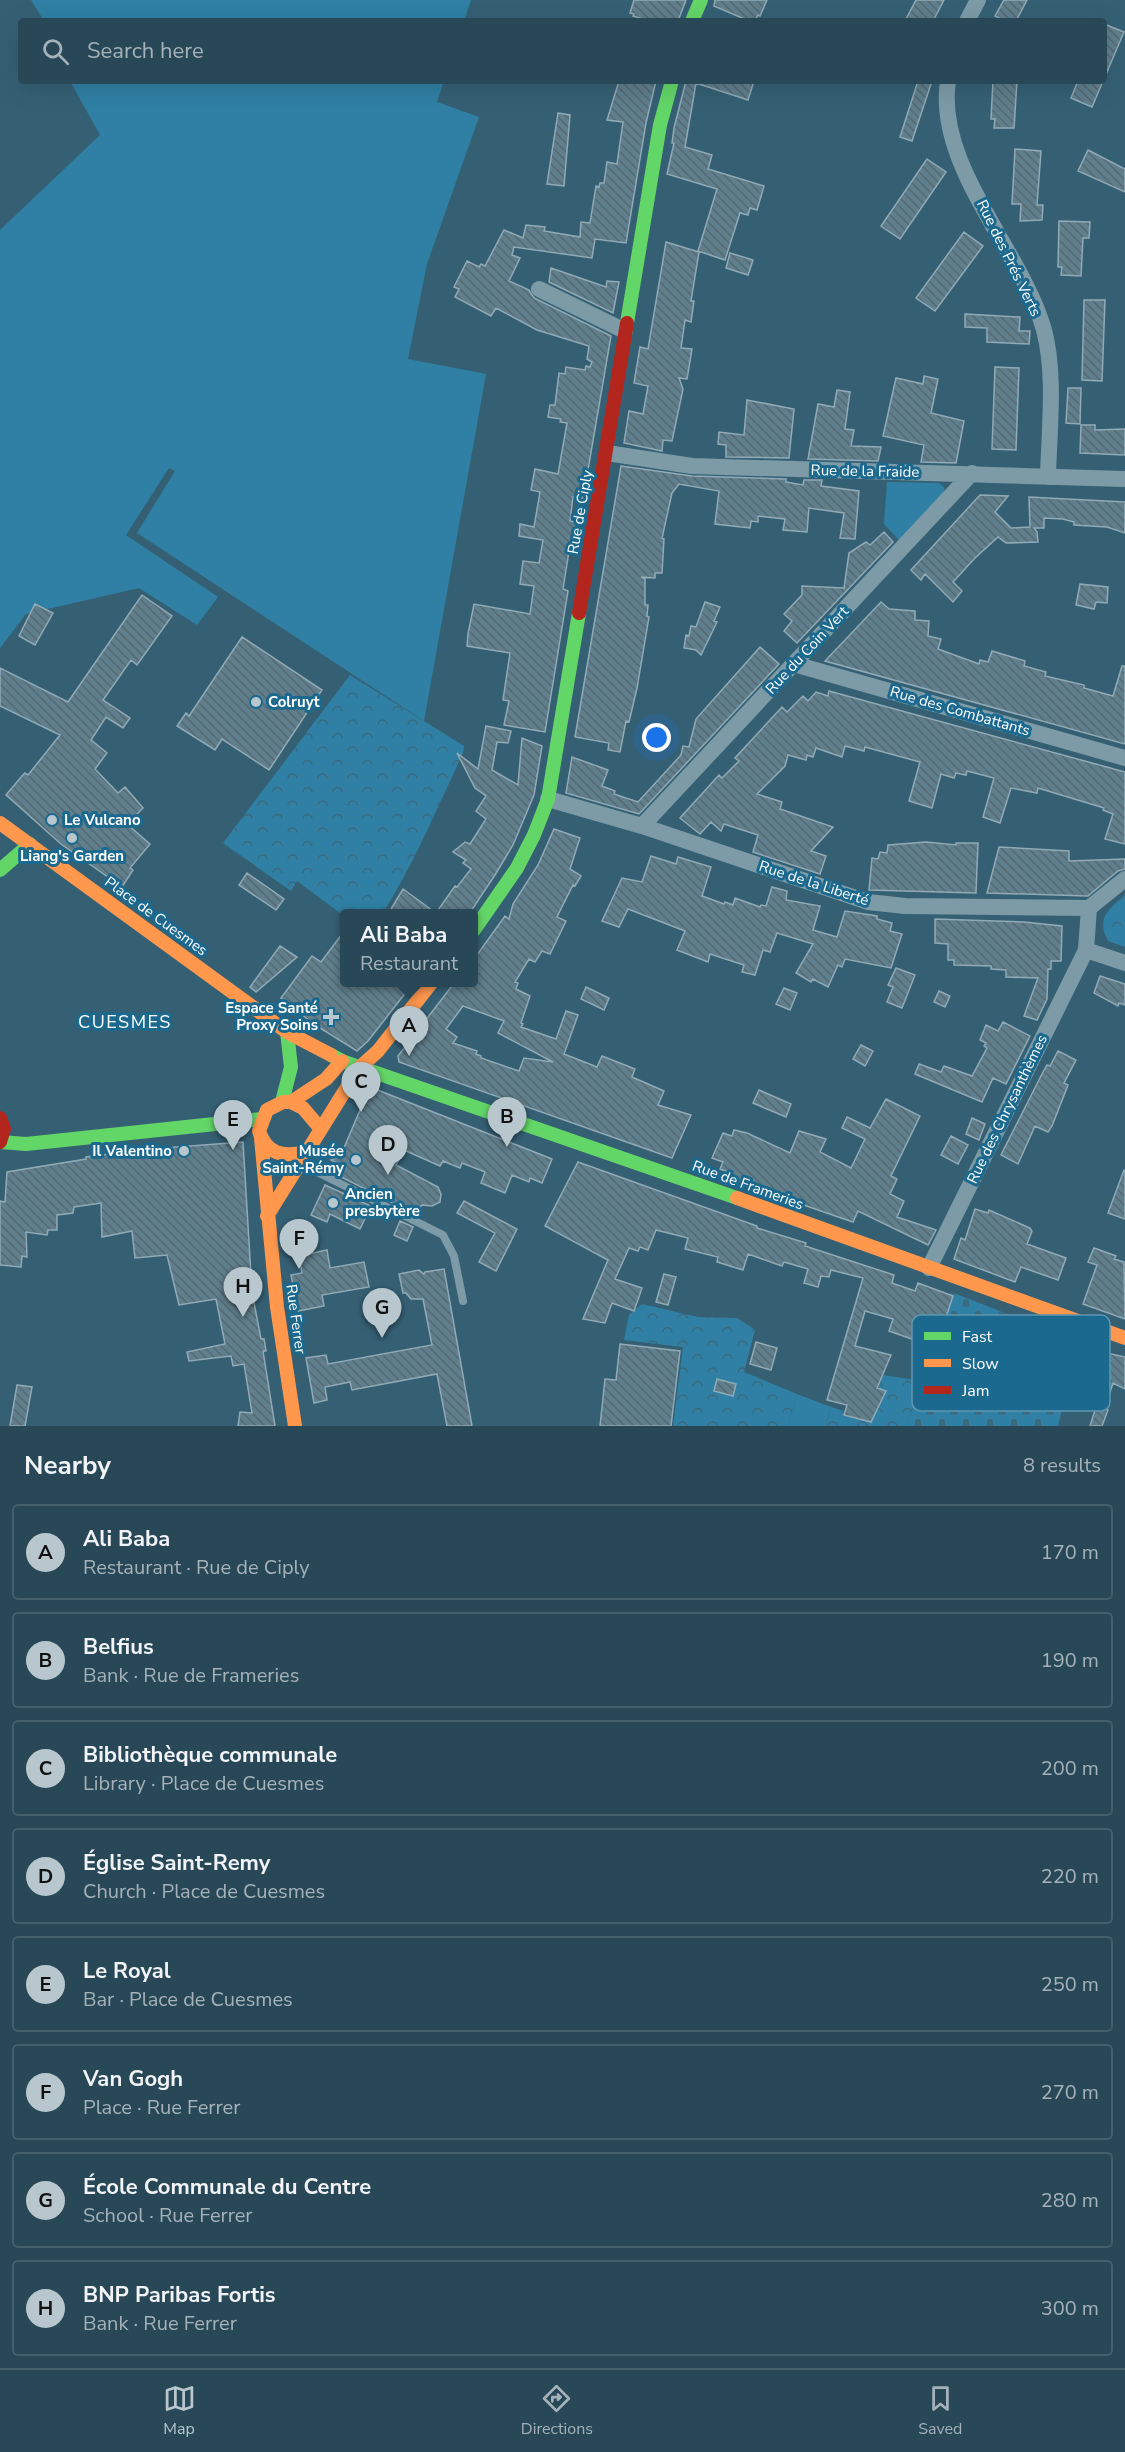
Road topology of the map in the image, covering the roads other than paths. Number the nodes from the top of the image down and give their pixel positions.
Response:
1 (701, 0) edge
2 (978, 0) edge
3 (693, 18) edge
4 (969, 18) edge
5 (671, 84) edge
6 (948, 84) edge
7 (539, 289) dead end
8 (625, 331) junction
9 (607, 453) junction
10 (972, 473) junction
11 (1048, 477) junction
12 (1125, 479) edge
13 (794, 664) junction
14 (1125, 758) edge
15 (548, 799) junction
16 (3, 825) edge
17 (642, 826) junction
18 (0, 841) edge
19 (30, 844) junction
20 (0, 870) edge
21 (1125, 879) edge
22 (1089, 908) junction
23 (478, 925) edge
24 (1086, 950) junction
25 (1125, 963) edge
26 (428, 987) edge
27 (287, 1032) junction
28 (342, 1061) junction
29 (359, 1068) junction
30 (286, 1102) junction
31 (0, 1118) edge
32 (262, 1119) junction
33 (320, 1128) junction
34 (261, 1138) junction
35 (0, 1142) edge
36 (303, 1158) junction
37 (267, 1216) junction
38 (929, 1268) junction
39 (463, 1301) dead end
40 (1061, 1315) edge
41 (1110, 1333) edge
42 (1125, 1338) edge
43 (296, 1426) edge

1 - 3 street
2 - 4 street
5 - 8 street, Rue de Ciply
6 - 11 street, Rue des Prés Verts
7 - 8 street
8 - 9 street, Rue de Ciply
9 - 10 street, Rue de la Fraide
9 - 15 street, Rue de Ciply
10 - 11 street, Rue de la Fraide
10 - 13 street, Rue du Coin Vert
11 - 12 street, Rue de la Fraide
13 - 14 street, Rue des Combattants
13 - 17 street, Rue du Coin Vert
15 - 17 street, Rue de la Liberté
15 - 23 street, Rue de Ciply
16 - 18 street
16 - 19 street, Place de Cuesmes
17 - 22 street, Rue de la Liberté
19 - 20 street
19 - 27 street, Place de Cuesmes
21 - 22 street
22 - 24 street, Rue des Chrysanthèmes
24 - 25 street
24 - 38 street, Rue des Chrysanthèmes
26 - 29 street
27 - 28 street, Place de Cuesmes
27 - 30 street
28 - 29 street, Place de Cuesmes
28 - 30 street
29 - 33 street
29 - 38 street, Rue de Frameries
30 - 32 street
30 - 33 street
31 - 35 street
32 - 34 street
32 - 35 street
33 - 36 street
34 - 36 street
34 - 37 street, Rue Ferrer
36 - 37 street
36 - 39 lane
37 - 43 street, Rue Ferrer
38 - 40 street, Rue de Frameries
41 - 42 street, Rue de Frameries

